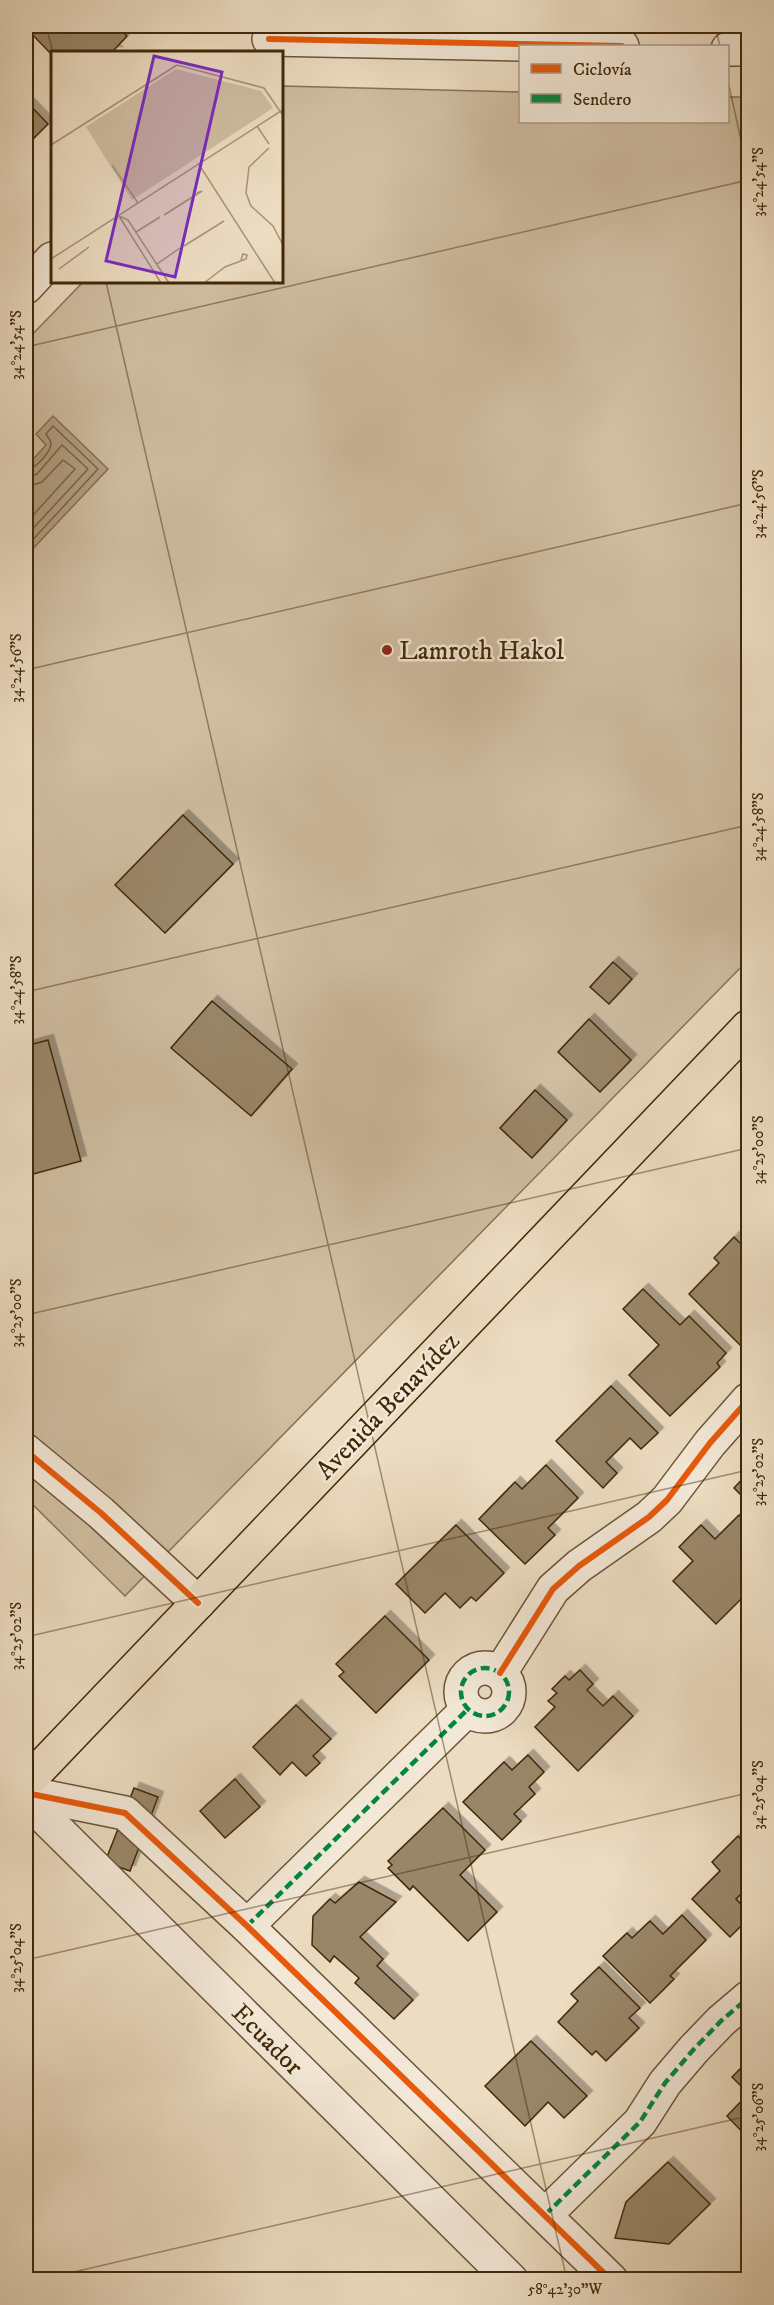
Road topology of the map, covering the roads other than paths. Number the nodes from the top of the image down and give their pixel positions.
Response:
1 (260, 39) edge
2 (570, 45) edge
3 (729, 49) edge
4 (748, 49) edge
5 (51, 260) edge
6 (26, 287) edge
7 (745, 1038) edge
8 (748, 1400) edge
9 (26, 1451) edge
10 (198, 1603) junction
11 (26, 1783) edge
12 (26, 1793) edge
13 (26, 1799) edge
14 (247, 1926) junction
15 (748, 1998) edge
16 (545, 2215) junction
17 (512, 2280) edge
18 (611, 2280) edge

1 - 2 street
3 - 4 street
5 - 6 street
7 - 10 main road, Avenida Benavídez
8 - 14 street
9 - 10 street
10 - 11 main road, Avenida Benavídez
12 - 14 street
13 - 17 street, Ecuador
14 - 16 street
15 - 16 street
16 - 18 street

